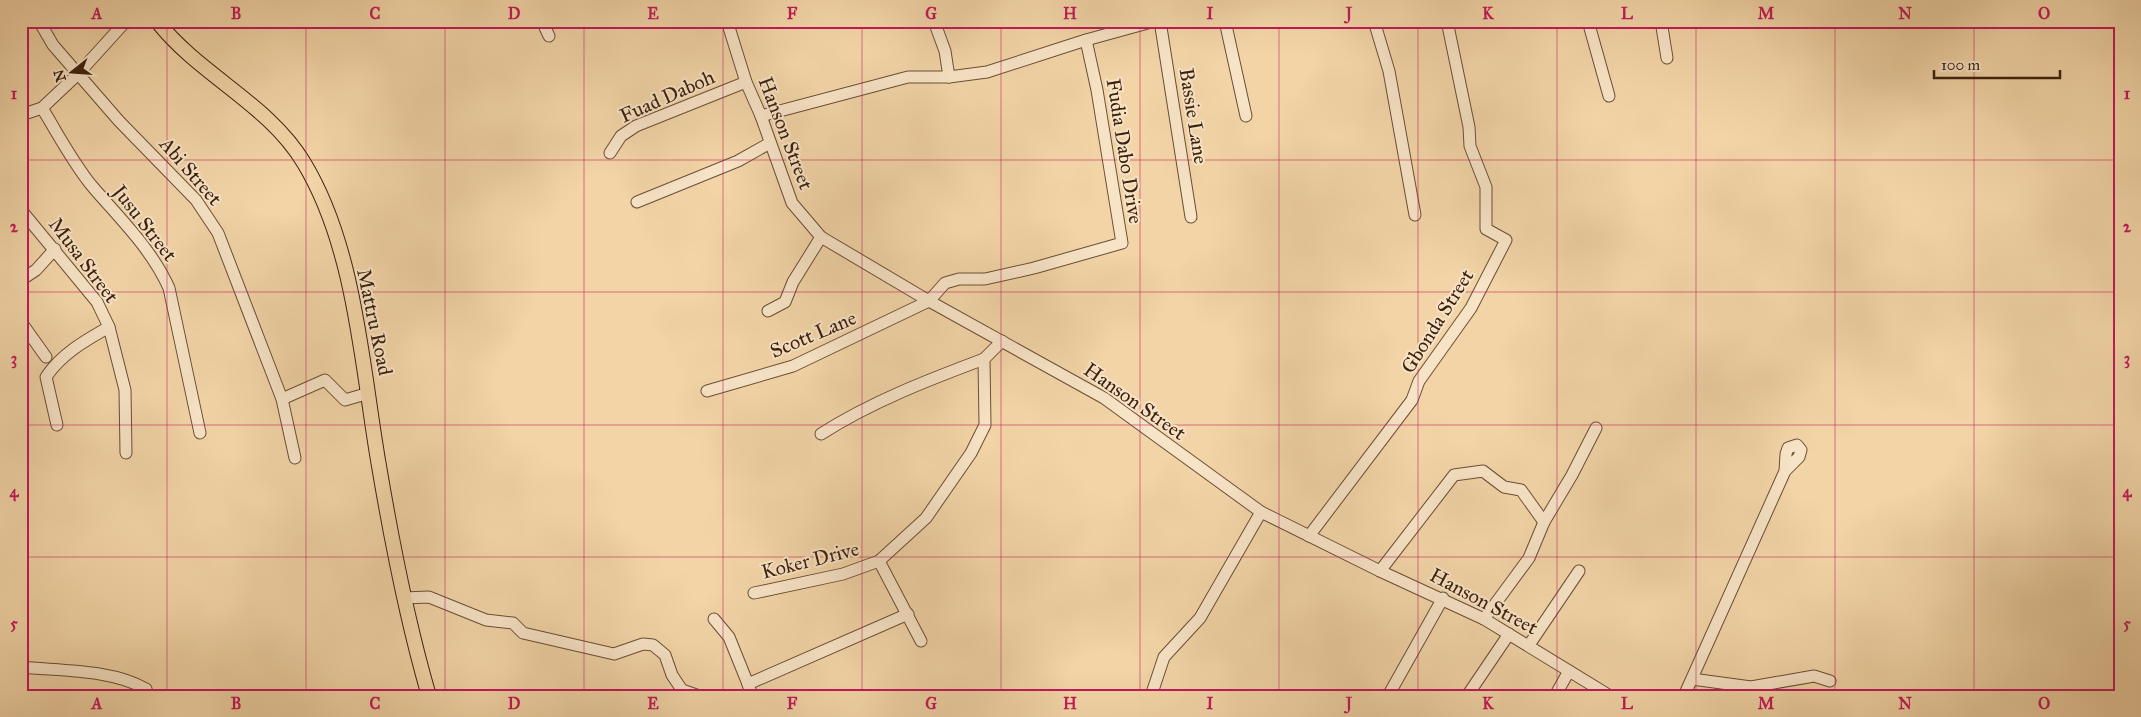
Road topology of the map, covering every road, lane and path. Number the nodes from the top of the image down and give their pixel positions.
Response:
1 (39, 21) edge
2 (126, 21) edge
3 (542, 21) edge
4 (726, 21) edge
5 (934, 21) edge
6 (1225, 21) edge
7 (1374, 21) edge
8 (1447, 21) edge
9 (1588, 21) edge
10 (1661, 21) edge
11 (1155, 22) edge
12 (163, 23) edge
13 (549, 36) dead end
14 (1086, 40) junction
15 (1666, 58) dead end
16 (78, 74) junction
17 (949, 77) junction
18 (746, 82) junction
19 (1609, 96) dead end
20 (42, 108) junction
21 (21, 115) edge
22 (761, 116) junction
23 (1246, 116) dead end
24 (770, 143) junction
25 (610, 153) dead end
26 (637, 202) dead end
27 (21, 210) edge
28 (1416, 215) dead end
29 (1192, 217) dead end
30 (821, 237) junction
31 (55, 249) junction
32 (21, 280) edge
33 (929, 301) junction
34 (768, 311) dead end
35 (21, 322) edge
36 (109, 327) junction
37 (1002, 341) junction
38 (46, 357) dead end
39 (984, 359) junction
40 (707, 391) dead end
41 (369, 393) junction
42 (282, 399) junction
43 (57, 425) dead end
44 (1596, 428) dead end
45 (200, 434) dead end
46 (821, 434) dead end
47 (126, 453) dead end
48 (295, 458) dead end
49 (1786, 472) dead end
50 (1261, 512) junction
51 (1544, 522) junction
52 (1309, 536) junction
53 (879, 561) junction
54 (1380, 571) junction
55 (1579, 571) dead end
56 (754, 593) dead end
57 (404, 598) junction
58 (1443, 598) junction
59 (908, 614) junction
60 (714, 619) dead end
61 (1484, 619) junction
62 (1509, 634) junction
63 (921, 641) dead end
64 (1529, 645) junction
65 (21, 667) edge
66 (1569, 672) junction
67 (1692, 679) junction
68 (1830, 681) dead end
69 (748, 684) junction
70 (1155, 694) edge
71 (148, 696) edge
72 (429, 696) edge
73 (699, 696) edge
74 (752, 696) edge
75 (1388, 696) edge
76 (1467, 696) edge
77 (1555, 696) edge
78 (1610, 696) edge
79 (1684, 696) edge

1 - 16 street, Abi Street
2 - 16 street
3 - 13 street
4 - 18 street, Hanson Street
5 - 17 street
6 - 23 street
7 - 28 street
8 - 52 street, Gbonda Street
9 - 19 street
10 - 15 street
11 - 14 street
11 - 29 street, Bassie Lane
12 - 41 main road, Mattru Road
14 - 17 street
14 - 33 street, Fudia Dabo Drive
16 - 20 street
16 - 42 street, Abi Street
17 - 22 street
18 - 22 street, Hanson Street
18 - 25 street, Fuad Daboh
20 - 21 street
20 - 45 street, Jusu Street
22 - 24 street, Hanson Street
24 - 26 street
24 - 30 street, Hanson Street
27 - 31 street, Musa Street
30 - 33 street, Hanson Street
30 - 34 street
31 - 32 street
31 - 36 street, Musa Street
33 - 37 street, Hanson Street
33 - 40 street, Scott Lane
35 - 38 street
36 - 43 street
36 - 47 street, Musa Street
37 - 39 street
37 - 50 street, Hanson Street
39 - 46 street
39 - 53 street, Koker Drive
41 - 42 street
41 - 57 main road, Mattru Road
42 - 48 street, Abi Street
44 - 51 street
49 - 67 street
50 - 52 street, Hanson Street
50 - 70 street
51 - 54 street
51 - 61 street
52 - 54 street, Hanson Street
53 - 56 street, Koker Drive
53 - 59 street
54 - 58 street, Hanson Street
55 - 64 street
57 - 72 main road, Mattru Road
57 - 73 street
58 - 61 street, Hanson Street
58 - 75 street
59 - 63 street
59 - 69 street
60 - 69 street
61 - 62 street, Hanson Street
62 - 64 street, Hanson Street
62 - 76 street
64 - 66 street, Hanson Street
65 - 71 street
66 - 77 street
66 - 78 street, Hanson Street
67 - 68 street
67 - 79 street
69 - 74 street

